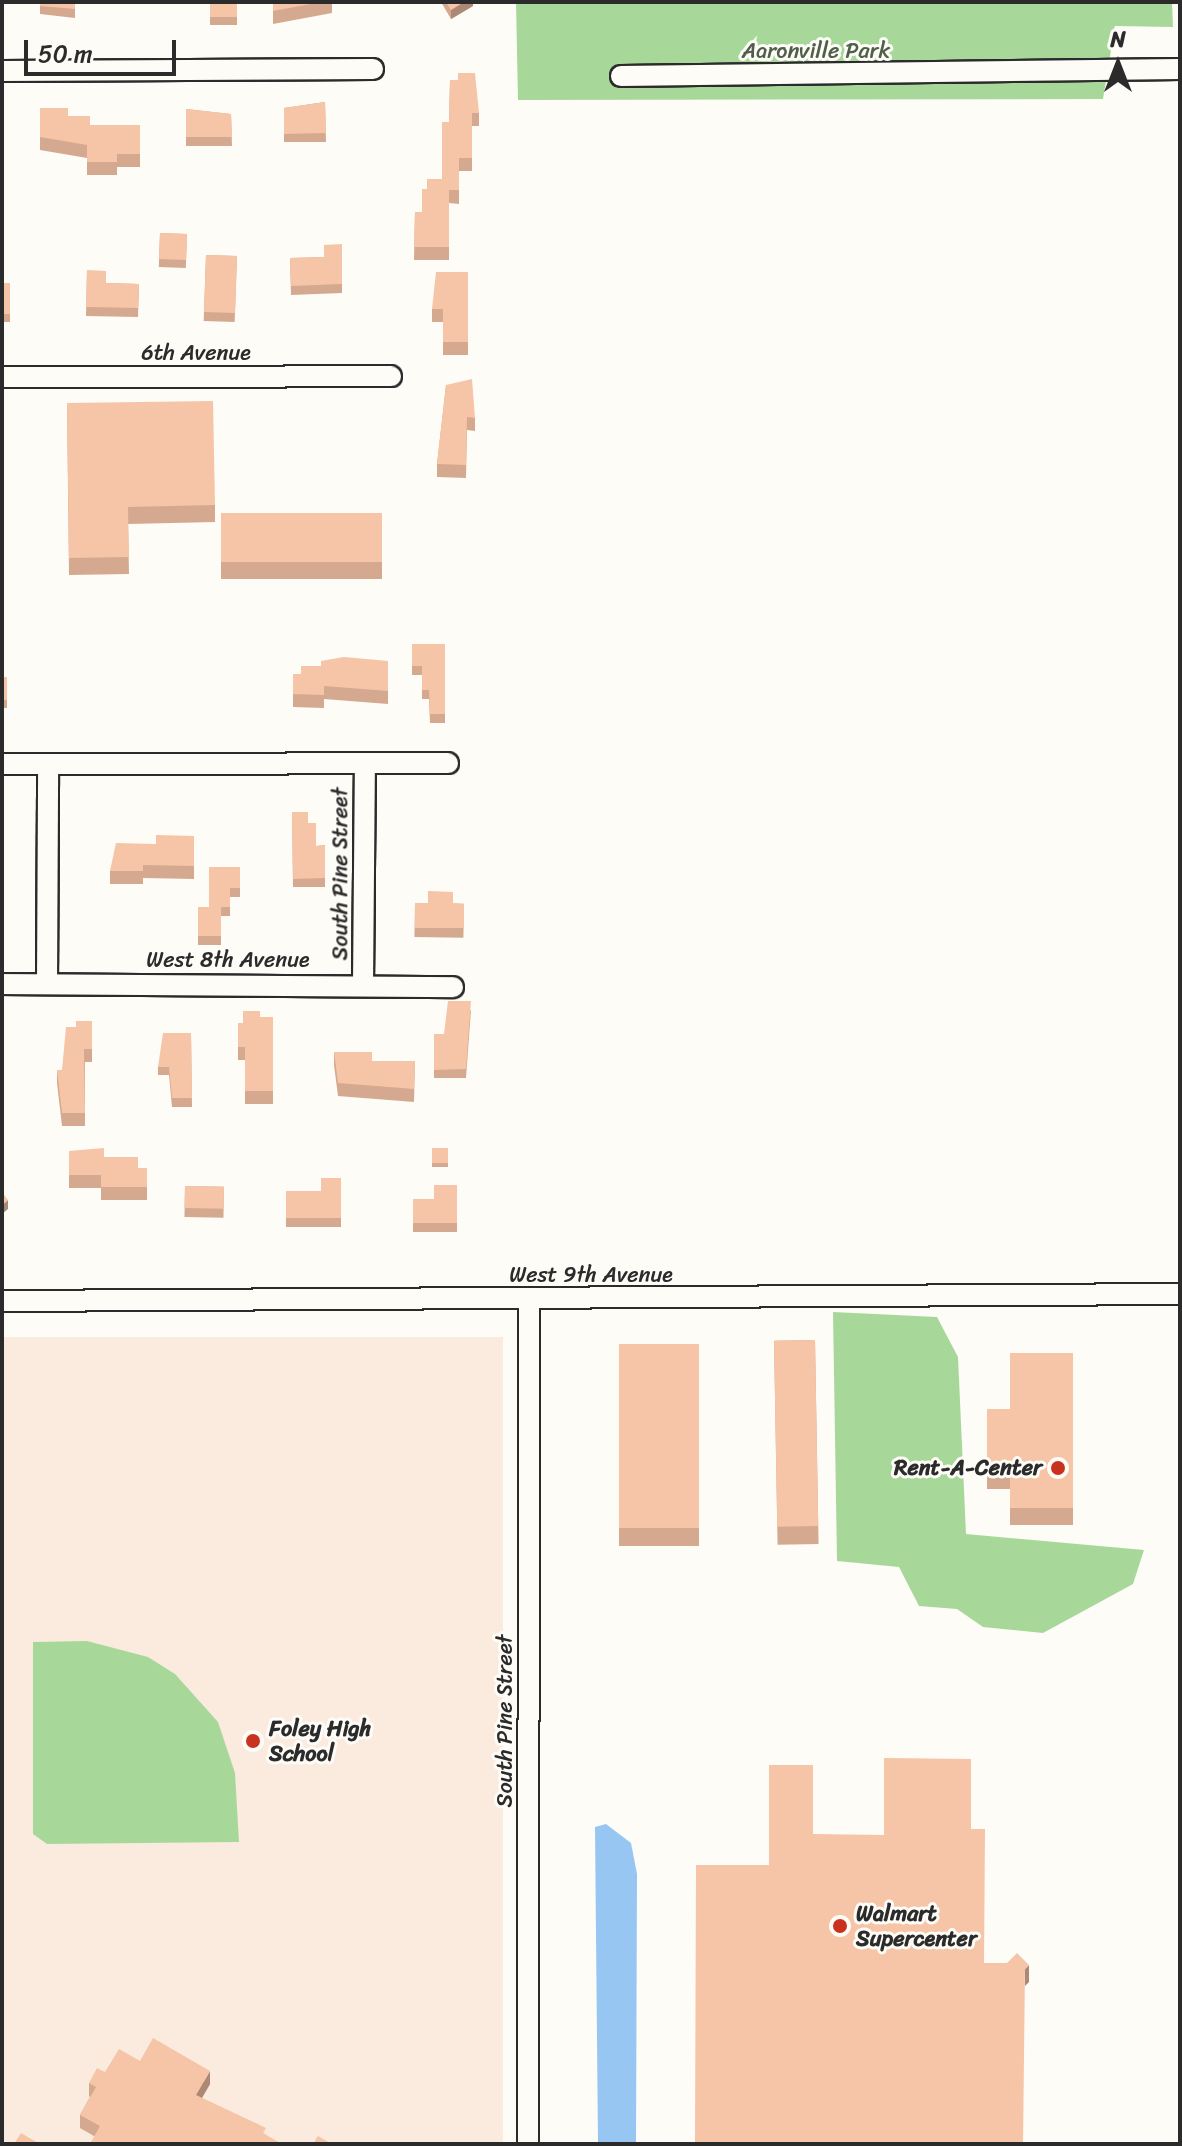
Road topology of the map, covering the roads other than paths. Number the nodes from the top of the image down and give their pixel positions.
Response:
1 (373, 69) dead end
2 (1180, 69) edge
3 (2, 71) edge
4 (621, 76) dead end
5 (391, 376) dead end
6 (2, 377) edge
7 (448, 763) dead end
8 (2, 764) edge
9 (48, 764) junction
10 (365, 764) junction
11 (2, 984) edge
12 (47, 984) junction
13 (363, 985) junction
14 (453, 987) dead end
15 (1180, 1294) edge
16 (529, 1299) junction
17 (2, 1301) edge
18 (528, 2144) edge

1 - 3 street
2 - 4 street
5 - 6 street, 6th Avenue
7 - 10 street
8 - 9 street
9 - 10 street
9 - 12 street
10 - 13 street, South Pine Street
11 - 12 street, West 8th Avenue
12 - 13 street, West 8th Avenue
13 - 14 street, West 8th Avenue
15 - 16 street, West 9th Avenue
16 - 17 street, West 9th Avenue
16 - 18 street, South Pine Street

